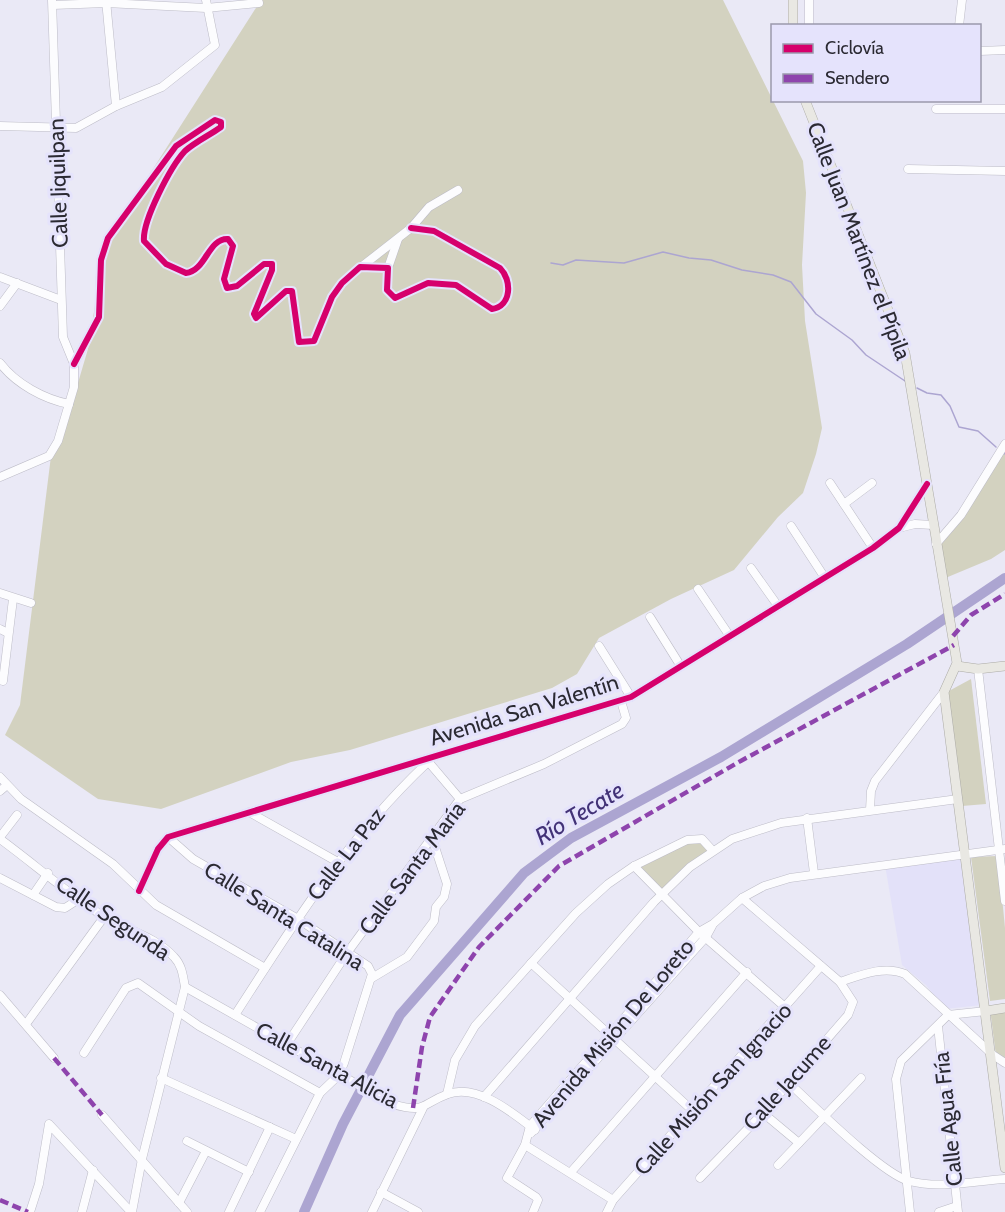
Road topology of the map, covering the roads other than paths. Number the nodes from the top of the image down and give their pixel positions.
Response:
1 (793, 0) edge
2 (809, 0) edge
3 (962, 0) edge
4 (52, 2) edge
5 (106, 2) edge
6 (259, 3) dead end
7 (206, 4) edge
8 (793, 24) edge
9 (809, 24) edge
10 (959, 24) edge
11 (1005, 50) edge
12 (981, 51) edge
13 (806, 102) edge
14 (116, 106) junction
15 (936, 109) dead end
16 (1005, 109) edge
17 (0, 126) edge
18 (56, 128) junction
19 (908, 169) dead end
20 (1005, 171) edge
21 (458, 190) dead end
22 (411, 228) junction
23 (398, 238) junction
24 (360, 267) junction
25 (388, 268) junction
26 (0, 277) edge
27 (17, 283) junction
28 (61, 300) junction
29 (0, 306) edge
30 (0, 363) edge
31 (74, 364) junction
32 (69, 404) junction
33 (1005, 444) edge
34 (0, 477) edge
35 (830, 483) dead end
36 (872, 483) dead end
37 (927, 484) junction
38 (844, 504) junction
39 (933, 525) junction
40 (791, 526) dead end
41 (899, 528) junction
42 (936, 544) junction
43 (873, 549) junction
44 (752, 568) dead end
45 (825, 578) junction
46 (698, 589) dead end
47 (0, 593) edge
48 (13, 599) junction
49 (31, 603) dead end
50 (778, 606) junction
51 (650, 617) dead end
52 (0, 629) edge
53 (8, 633) junction
54 (729, 635) junction
55 (599, 646) dead end
56 (680, 665) junction
57 (957, 666) junction
58 (1005, 666) edge
59 (978, 669) junction
60 (3, 681) dead end
61 (944, 692) junction
62 (631, 697) junction
63 (621, 700) junction
64 (427, 761) junction
65 (0, 777) edge
66 (7, 785) junction
67 (0, 791) edge
68 (460, 799) junction
69 (958, 800) junction
70 (870, 810) junction
71 (249, 812) junction
72 (16, 815) dead end
73 (807, 818) junction
74 (168, 837) junction
75 (0, 838) edge
76 (432, 838) junction
77 (1002, 849) edge
78 (712, 850) junction
79 (966, 855) junction
80 (336, 861) junction
81 (634, 866) junction
82 (48, 873) junction
83 (814, 873) junction
84 (0, 878) edge
85 (139, 891) junction
86 (33, 895) junction
87 (661, 895) junction
88 (742, 898) junction
89 (79, 899) junction
90 (1005, 901) edge
91 (104, 917) junction
92 (298, 919) junction
93 (702, 935) junction
94 (347, 953) junction
95 (531, 963) junction
96 (821, 966) junction
97 (265, 968) junction
98 (747, 972) junction
99 (372, 978) junction
100 (840, 982) junction
101 (185, 987) junction
102 (0, 995) edge
103 (570, 998) junction
104 (786, 1008) junction
105 (1005, 1008) edge
106 (986, 1011) junction
107 (180, 1012) junction
108 (235, 1015) junction
109 (948, 1015) junction
110 (26, 1023) junction
111 (938, 1026) junction
112 (612, 1038) junction
113 (287, 1044) junction
114 (84, 1053) dead end
115 (993, 1055) junction
116 (54, 1058) dead end
117 (1005, 1063) edge
118 (339, 1075) junction
119 (654, 1075) junction
120 (161, 1078) junction
121 (861, 1078) dead end
122 (789, 1083) junction
123 (320, 1093) junction
124 (447, 1094) junction
125 (484, 1097) junction
126 (423, 1108) junction
127 (693, 1111) junction
128 (763, 1113) junction
129 (102, 1115) dead end
130 (826, 1116) junction
131 (270, 1127) junction
132 (531, 1130) junction
133 (296, 1139) junction
134 (187, 1141) dead end
135 (800, 1143) junction
136 (525, 1145) junction
137 (206, 1151) junction
138 (142, 1159) junction
139 (778, 1165) dead end
140 (1005, 1168) edge
141 (93, 1170) junction
142 (249, 1172) junction
143 (571, 1172) junction
144 (700, 1178) dead end
145 (1005, 1179) edge
146 (906, 1181) junction
147 (955, 1183) junction
148 (381, 1192) junction
149 (613, 1200) junction
150 (179, 1203) junction
151 (958, 1209) edge
152 (30, 1212) edge
153 (82, 1212) edge
154 (131, 1212) edge
155 (187, 1212) edge
156 (229, 1212) edge
157 (260, 1212) edge
158 (372, 1212) edge
159 (418, 1212) edge
160 (533, 1212) edge
161 (608, 1212) edge
162 (910, 1212) edge
163 (939, 1212) edge

1 - 8 main road
2 - 9 street
3 - 10 street
4 - 5 street
4 - 18 street, Calle Jiquilpan
5 - 7 street
5 - 14 street
6 - 7 street
7 - 14 street
11 - 12 street
13 - 37 main road, Calle Juan Martínez el Pípila
14 - 18 street
15 - 16 street
17 - 18 street
18 - 28 street, Calle Jiquilpan
19 - 20 street
21 - 22 street
22 - 23 street
22 - 25 street
23 - 24 street
23 - 25 street
24 - 25 street
24 - 31 street
26 - 27 street
27 - 28 street
27 - 29 street
28 - 31 street, Calle Jiquilpan
30 - 32 street
31 - 32 street
32 - 34 street
33 - 42 street
35 - 38 street
36 - 38 street
37 - 39 main road, Calle Juan Martínez el Pípila
37 - 41 street, Avenida San Valentín
38 - 43 street
39 - 41 street
39 - 42 main road, Calle Juan Martínez el Pípila
40 - 45 street
41 - 43 street, Avenida San Valentín
42 - 57 main road, Calle Juan Martínez el Pípila
43 - 45 street, Avenida San Valentín
44 - 50 street
45 - 50 street, Avenida San Valentín
46 - 54 street
47 - 48 street
48 - 49 street
48 - 53 street
50 - 54 street, Avenida San Valentín
51 - 56 street
52 - 53 street
53 - 60 street
54 - 56 street, Avenida San Valentín
55 - 62 street
56 - 62 street, Avenida San Valentín
57 - 59 main road
57 - 61 main road
58 - 59 main road
59 - 77 street
61 - 69 main road
61 - 70 street
62 - 63 street, Avenida San Valentín
63 - 64 street, Avenida San Valentín
63 - 68 street, Calle Santa María
64 - 68 street
64 - 71 street, Avenida San Valentín
64 - 80 street, Calle La Paz
65 - 66 street
66 - 67 street
66 - 85 street
68 - 76 street, Calle Santa María
69 - 70 street
69 - 79 main road
70 - 73 street
71 - 74 street, Avenida San Valentín
71 - 80 street
72 - 75 street
73 - 78 street
73 - 83 street
74 - 85 street
74 - 92 street, Calle Santa Catalina
75 - 82 street, Calle Segunda
76 - 94 street, Calle Santa María
76 - 99 street
77 - 79 street, Avenida Misión De Loreto
77 - 90 street
78 - 81 street
78 - 87 street
79 - 83 street, Avenida Misión De Loreto
79 - 106 main road
80 - 92 street, Calle La Paz
81 - 87 street
81 - 95 street
82 - 86 street
82 - 89 street, Calle Segunda
83 - 88 street, Avenida Misión De Loreto
84 - 86 street
85 - 97 street
86 - 89 street
87 - 93 street
87 - 103 street
88 - 93 street, Avenida Misión De Loreto
88 - 96 street
89 - 91 street, Calle Segunda
91 - 101 street, Calle Segunda
91 - 110 street
92 - 94 street, Calle Santa Catalina
92 - 97 street, Calle La Paz
93 - 98 street
93 - 112 street, Avenida Misión De Loreto
94 - 99 street, Calle Santa Catalina
94 - 113 street, Calle Santa María
95 - 103 street
95 - 124 street
96 - 100 street
96 - 104 street, Calle Misión San Ignacio
97 - 108 street, Calle La Paz
98 - 104 street
98 - 119 street
99 - 118 street, Calle Santa Catalina
100 - 109 street
100 - 122 street, Calle Jacume
101 - 107 street, Calle Segunda
101 - 108 street, Calle Santa Alicia
102 - 110 street
103 - 112 street
103 - 125 street
104 - 127 street, Calle Misión San Ignacio
105 - 106 main road
106 - 109 street
106 - 115 main road
107 - 114 street
107 - 120 street, Calle Segunda
107 - 123 street
108 - 113 street, Calle Santa Alicia
109 - 111 street
109 - 115 street
110 - 116 street
111 - 146 street
111 - 147 street, Calle Agua Fría
112 - 119 street
112 - 132 street, Avenida Misión De Loreto
113 - 118 street, Calle Santa Alicia
115 - 117 street
115 - 140 main road
118 - 123 street
118 - 126 street, Calle Santa Alicia
119 - 127 street
119 - 143 street
120 - 131 street
120 - 138 street, Calle Segunda
121 - 130 street
122 - 128 street, Calle Jacume
122 - 130 street
123 - 133 street
124 - 125 street
124 - 126 street, Calle Santa Alicia
125 - 132 street
126 - 148 street
127 - 149 street, Calle Misión San Ignacio
128 - 135 street
128 - 144 street, Calle Jacume
129 - 138 street
130 - 135 street
130 - 146 street
131 - 133 street
131 - 142 street
132 - 136 street, Avenida Misión De Loreto
133 - 157 street
134 - 137 street
135 - 139 street
136 - 143 street
136 - 160 street, Avenida Misión De Loreto
137 - 142 street
137 - 150 street
138 - 150 street
138 - 154 street, Calle Segunda
141 - 152 street
141 - 153 street
141 - 154 street
142 - 156 street
143 - 149 street
145 - 147 street
146 - 147 street
146 - 162 street
147 - 151 street, Calle Agua Fría
148 - 158 street
148 - 159 street
149 - 161 street, Calle Misión San Ignacio
150 - 155 street
151 - 163 street

